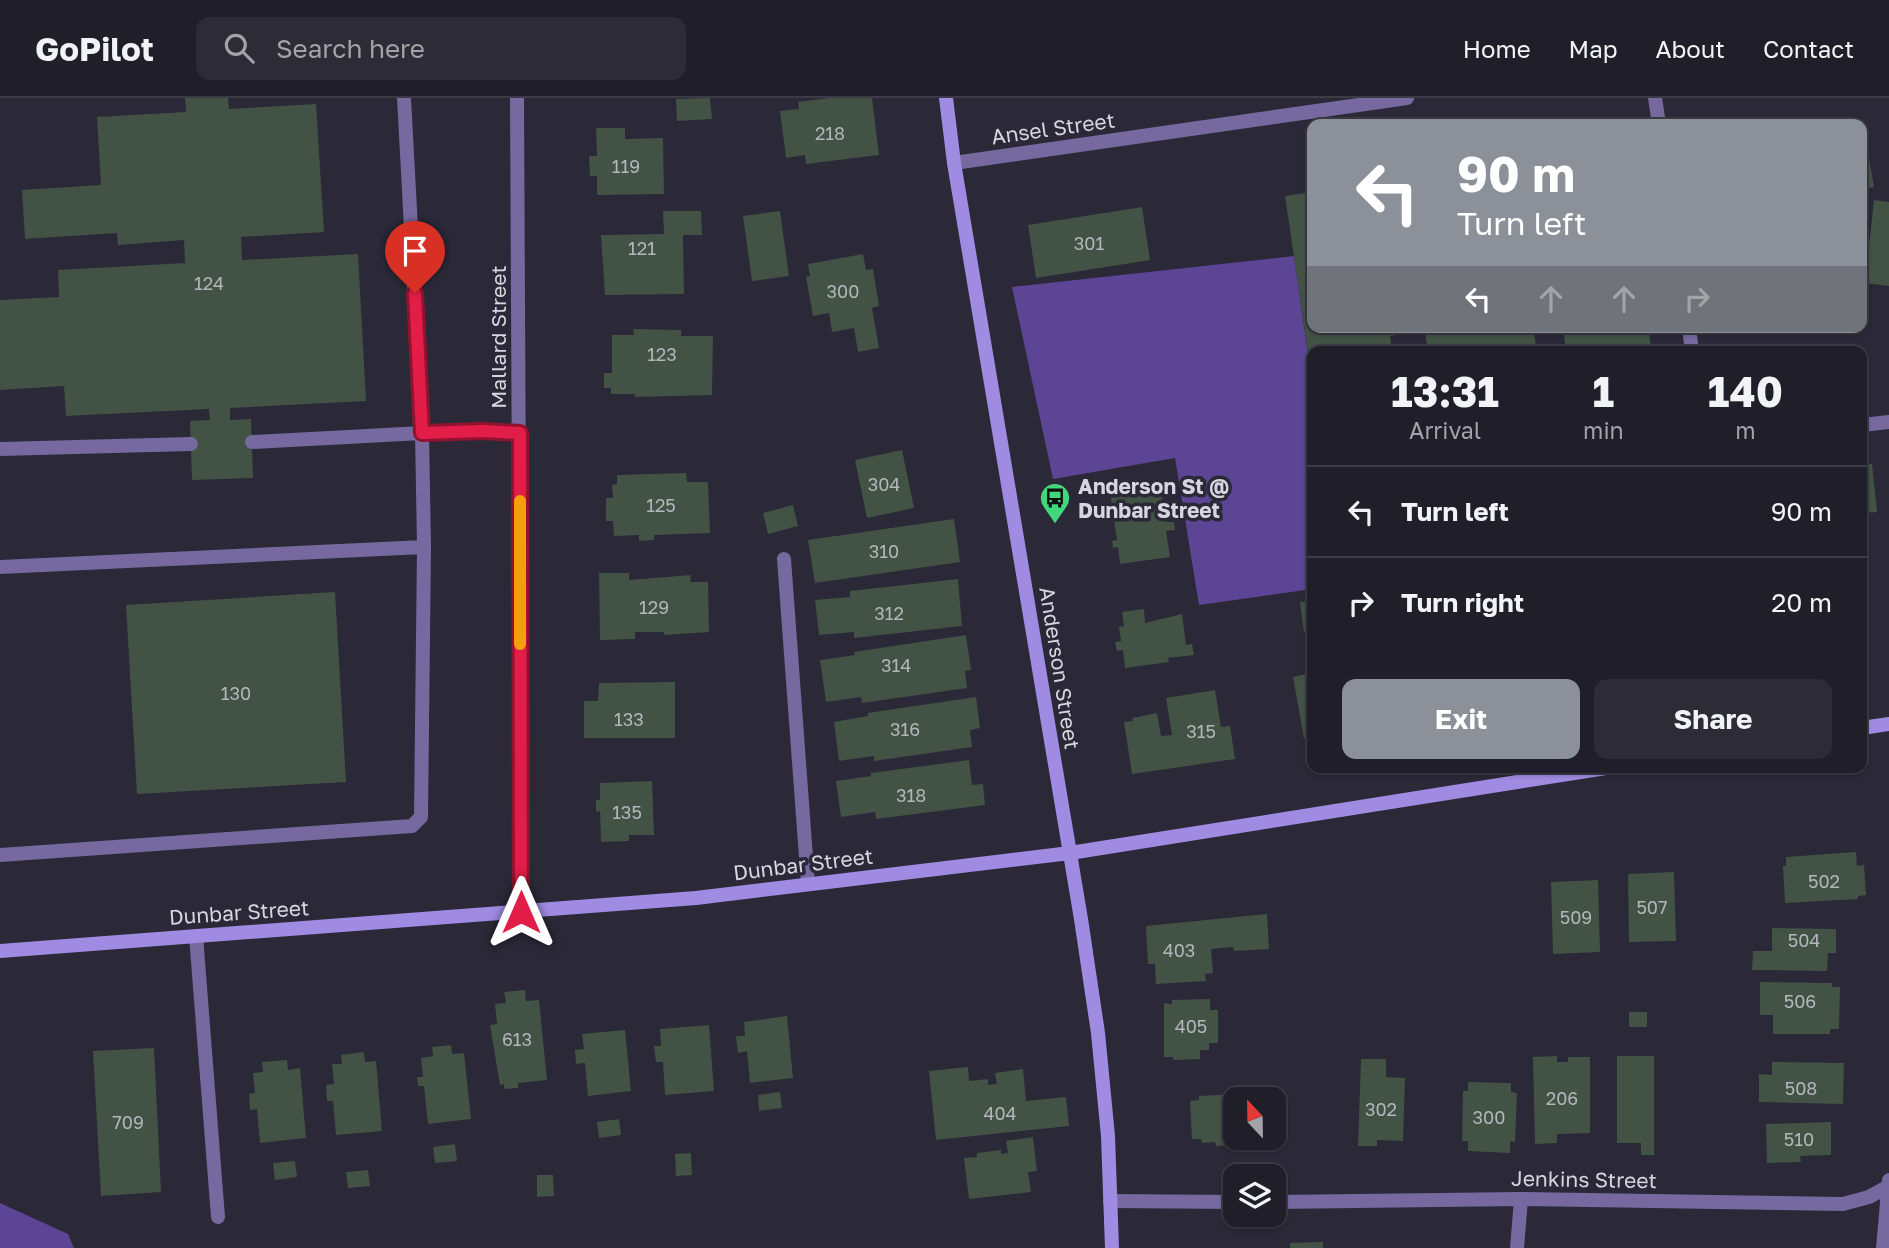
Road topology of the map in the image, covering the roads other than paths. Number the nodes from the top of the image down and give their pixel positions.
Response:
1 (404, 98) edge
2 (517, 98) edge
3 (946, 98) edge
4 (1407, 98) edge
5 (1656, 98) edge
6 (1658, 119) edge
7 (954, 163) junction
8 (1889, 422) edge
9 (1867, 424) edge
10 (422, 433) junction
11 (520, 433) junction
12 (252, 442) dead end
13 (191, 444) dead end
14 (0, 449) edge
15 (424, 547) junction
16 (784, 559) dead end
17 (0, 567) edge
18 (1889, 724) edge
19 (1867, 727) edge
20 (1574, 773) edge
21 (1070, 853) junction
22 (0, 855) edge
23 (808, 884) junction
24 (521, 912) junction
25 (196, 936) junction
26 (0, 951) edge
27 (1889, 1184) edge
28 (1521, 1199) junction
29 (1110, 1202) junction
30 (1223, 1202) edge
31 (1286, 1202) edge
32 (218, 1217) dead end
33 (1112, 1248) edge
34 (1517, 1248) edge
35 (1883, 1248) edge

1 - 10 street
2 - 11 street, Mallard Street
3 - 7 street, Anderson Street
4 - 7 street, Ansel Street
5 - 6 street
7 - 21 street, Anderson Street
8 - 9 street
10 - 11 street
10 - 12 street
10 - 15 street
11 - 24 street, Mallard Street
13 - 14 street
15 - 17 street
15 - 22 street
16 - 23 street
18 - 19 street
20 - 21 street, Dunbar Street
21 - 23 street, Dunbar Street
21 - 29 street, Anderson Street
23 - 24 street, Dunbar Street
24 - 25 street, Dunbar Street
25 - 26 street, Dunbar Street
25 - 32 street
27 - 28 street, Jenkins Street
27 - 35 street
28 - 31 street, Jenkins Street
28 - 34 street
29 - 30 street
29 - 33 street, Anderson Street

